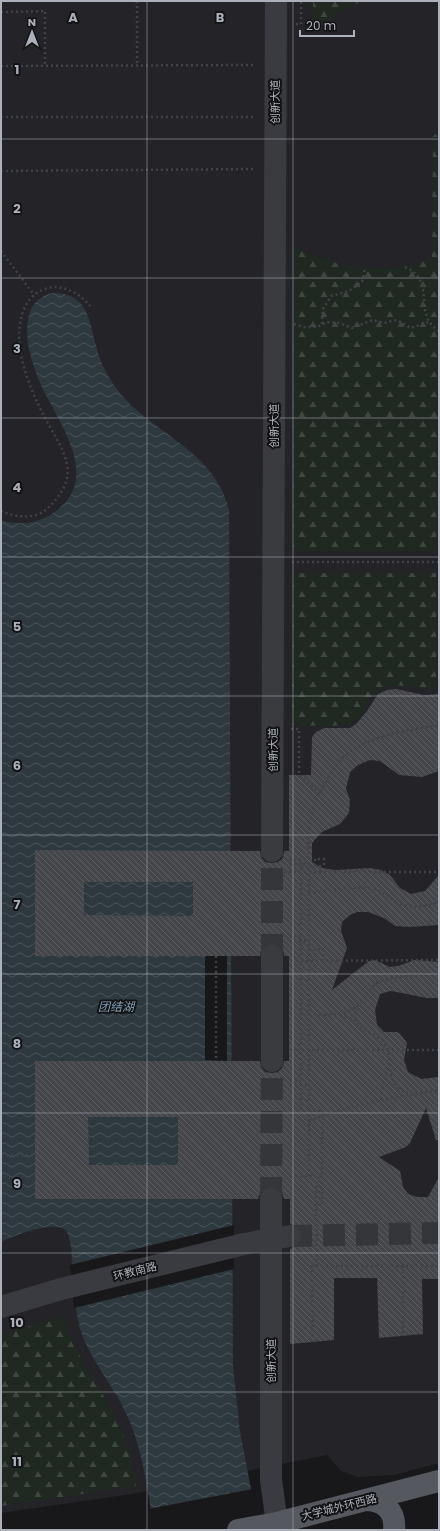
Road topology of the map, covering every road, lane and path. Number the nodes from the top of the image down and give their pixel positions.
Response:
1 (137, 1) edge
2 (276, 1) edge
3 (301, 1) edge
4 (1, 12) edge
5 (301, 24) dead end
6 (258, 64) dead end
7 (45, 65) junction
8 (137, 65) junction
9 (1, 66) edge
10 (1, 117) edge
11 (258, 117) dead end
12 (258, 169) dead end
13 (1, 170) edge
14 (433, 193) dead end
15 (439, 193) edge
16 (1, 251) edge
17 (405, 267) dead end
18 (365, 268) dead end
19 (34, 295) junction
20 (90, 306) dead end
21 (291, 321) dead end
22 (428, 322) junction
23 (322, 325) junction
24 (439, 331) edge
25 (1, 511) edge
26 (286, 562) dead end
27 (439, 562) edge
28 (439, 725) edge
29 (299, 729) dead end
30 (320, 793) junction
31 (281, 855) joint
32 (289, 864) dead end
33 (309, 865) junction
34 (314, 866) junction
35 (301, 867) junction
36 (284, 872) dead end
37 (322, 872) junction
38 (439, 872) edge
39 (309, 893) junction
40 (439, 902) edge
41 (289, 936) dead end
42 (301, 936) junction
43 (289, 941) dead end
44 (309, 941) junction
45 (309, 955) junction
46 (216, 956) dead end
47 (278, 958) joint
48 (439, 960) edge
49 (323, 961) junction
50 (439, 974) edge
51 (357, 1008) junction
52 (309, 1014) junction
53 (338, 1014) junction
54 (357, 1023) junction
55 (439, 1050) edge
56 (281, 1055) joint
57 (390, 1059) junction
58 (216, 1060) dead end
59 (301, 1081) junction
60 (309, 1085) junction
61 (439, 1090) edge
62 (412, 1094) junction
63 (381, 1100) junction
64 (309, 1121) junction
65 (1, 1155) edge
66 (35, 1155) dead end
67 (290, 1176) dead end
68 (309, 1176) junction
69 (318, 1176) junction
70 (319, 1198) dead end
71 (271, 1199) tunnel mouth
72 (316, 1204) junction
73 (400, 1221) dead end
74 (401, 1226) dead end
75 (271, 1239) junction
76 (317, 1266) junction
77 (403, 1266) junction
78 (439, 1266) edge
79 (1, 1307) edge
80 (404, 1336) dead end
81 (313, 1342) dead end
82 (439, 1481) edge
83 (366, 1500) junction
84 (277, 1523) junction
85 (238, 1530) edge
86 (394, 1530) edge

1 - 8 path
2 - 31 lane, 创新大道
3 - 5 path
4 - 7 path
6 - 8 path
7 - 8 path
7 - 9 path
10 - 11 path
12 - 13 path
14 - 15 path
16 - 19 path
17 - 22 path
18 - 23 path
19 - 20 path
19 - 25 path
21 - 23 path
22 - 23 path
22 - 24 path
26 - 27 path
28 - 30 path
29 - 30 path
30 - 33 path
31 - 35 path, bridge
32 - 33 path
33 - 34 path, bridge
33 - 39 path, bridge
34 - 35 path, bridge
34 - 37 path
35 - 42 path, bridge
36 - 37 path
37 - 38 path
39 - 40 path
39 - 44 path, bridge
41 - 42 path
42 - 59 path, bridge
43 - 44 path
44 - 45 path, bridge
45 - 49 path
45 - 52 path, bridge
46 - 58 path
47 - 49 path
47 - 56 lane
48 - 49 path
50 - 51 path
51 - 53 path
51 - 54 path, bridge
52 - 53 path
52 - 60 path, bridge
53 - 54 path
54 - 57 path, bridge
55 - 56 path
57 - 62 path
57 - 63 path, bridge
59 - 60 path
59 - 72 path, bridge
60 - 64 path, bridge
61 - 62 path
62 - 63 path
63 - 64 path, bridge
64 - 68 path, bridge
65 - 66 path
67 - 68 path
68 - 69 path, bridge
69 - 70 path
69 - 72 path, bridge
71 - 75 lane, 创新大道
72 - 76 path, bridge
73 - 74 path
75 - 79 lane, 环教南路
75 - 84 lane, 创新大道
76 - 77 path
76 - 81 path, bridge
77 - 78 path
77 - 80 path
82 - 83 main road, 大学城外环西路
83 - 84 main road, 大学城外环西路
83 - 86 main road
84 - 85 main road, 大学城外环西路

